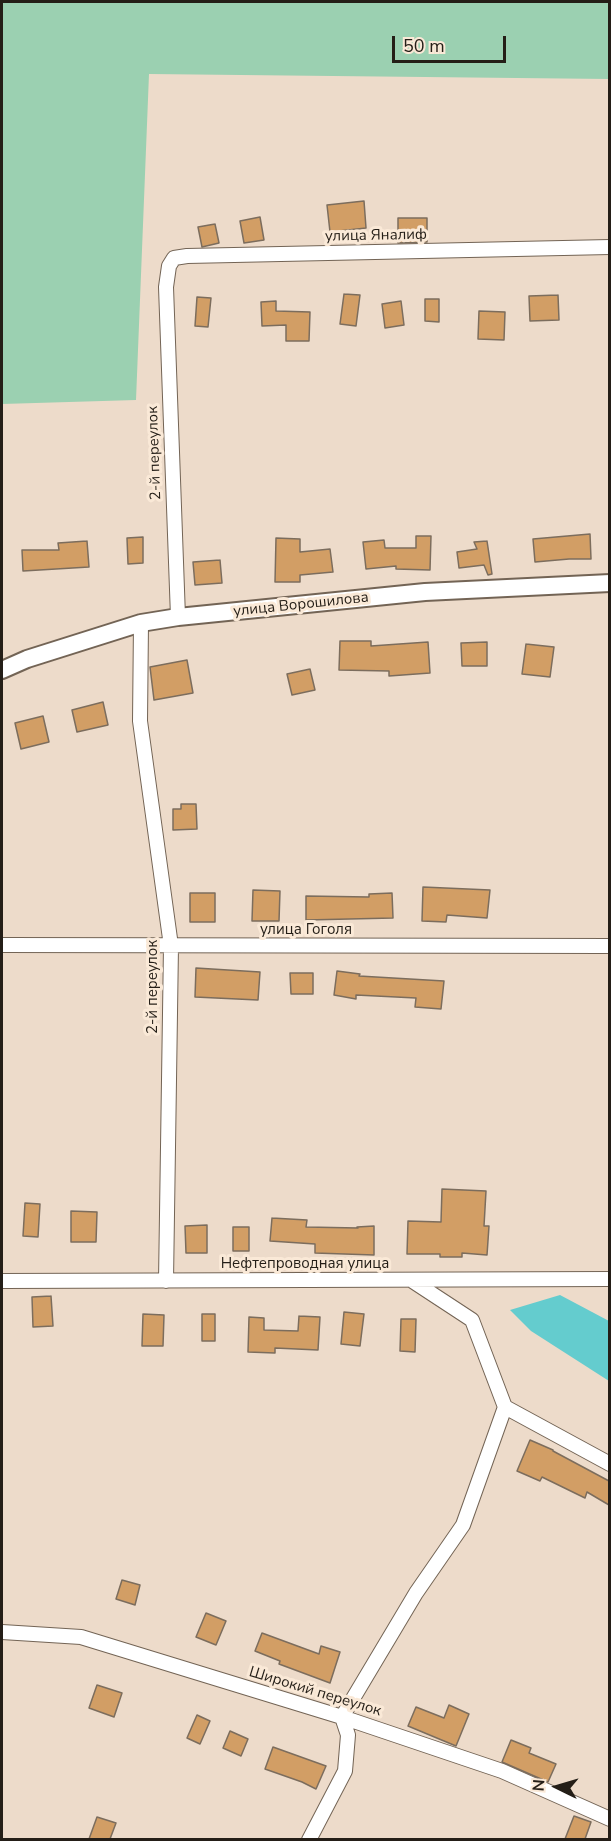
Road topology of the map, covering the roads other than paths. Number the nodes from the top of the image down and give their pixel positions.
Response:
1 (609, 247) edge
2 (166, 287) joint
3 (609, 583) edge
4 (178, 617) junction
5 (141, 623) junction
6 (2, 670) edge
7 (2, 945) edge
8 (171, 946) junction
9 (609, 946) edge
10 (609, 1279) edge
11 (411, 1280) junction
12 (2, 1281) edge
13 (166, 1281) junction
14 (505, 1407) junction
15 (609, 1464) edge
16 (2, 1632) edge
17 (342, 1717) junction
18 (609, 1819) edge
19 (309, 1839) edge

1 - 2 street, улица Яналиф
2 - 4 street, 2-й переулок
3 - 4 street, улица Ворошилова
4 - 5 street, улица Ворошилова
5 - 6 street, улица Ворошилова
5 - 8 street, 2-й переулок
7 - 8 street, улица Гоголя
8 - 9 street, улица Гоголя
8 - 13 street, 2-й переулок
10 - 11 street, Нефтепроводная улица
11 - 13 street, Нефтепроводная улица
11 - 14 street
12 - 13 street, Нефтепроводная улица
14 - 15 street
14 - 17 street
16 - 17 street, Широкий переулок
17 - 18 street, Широкий переулок
17 - 19 street

